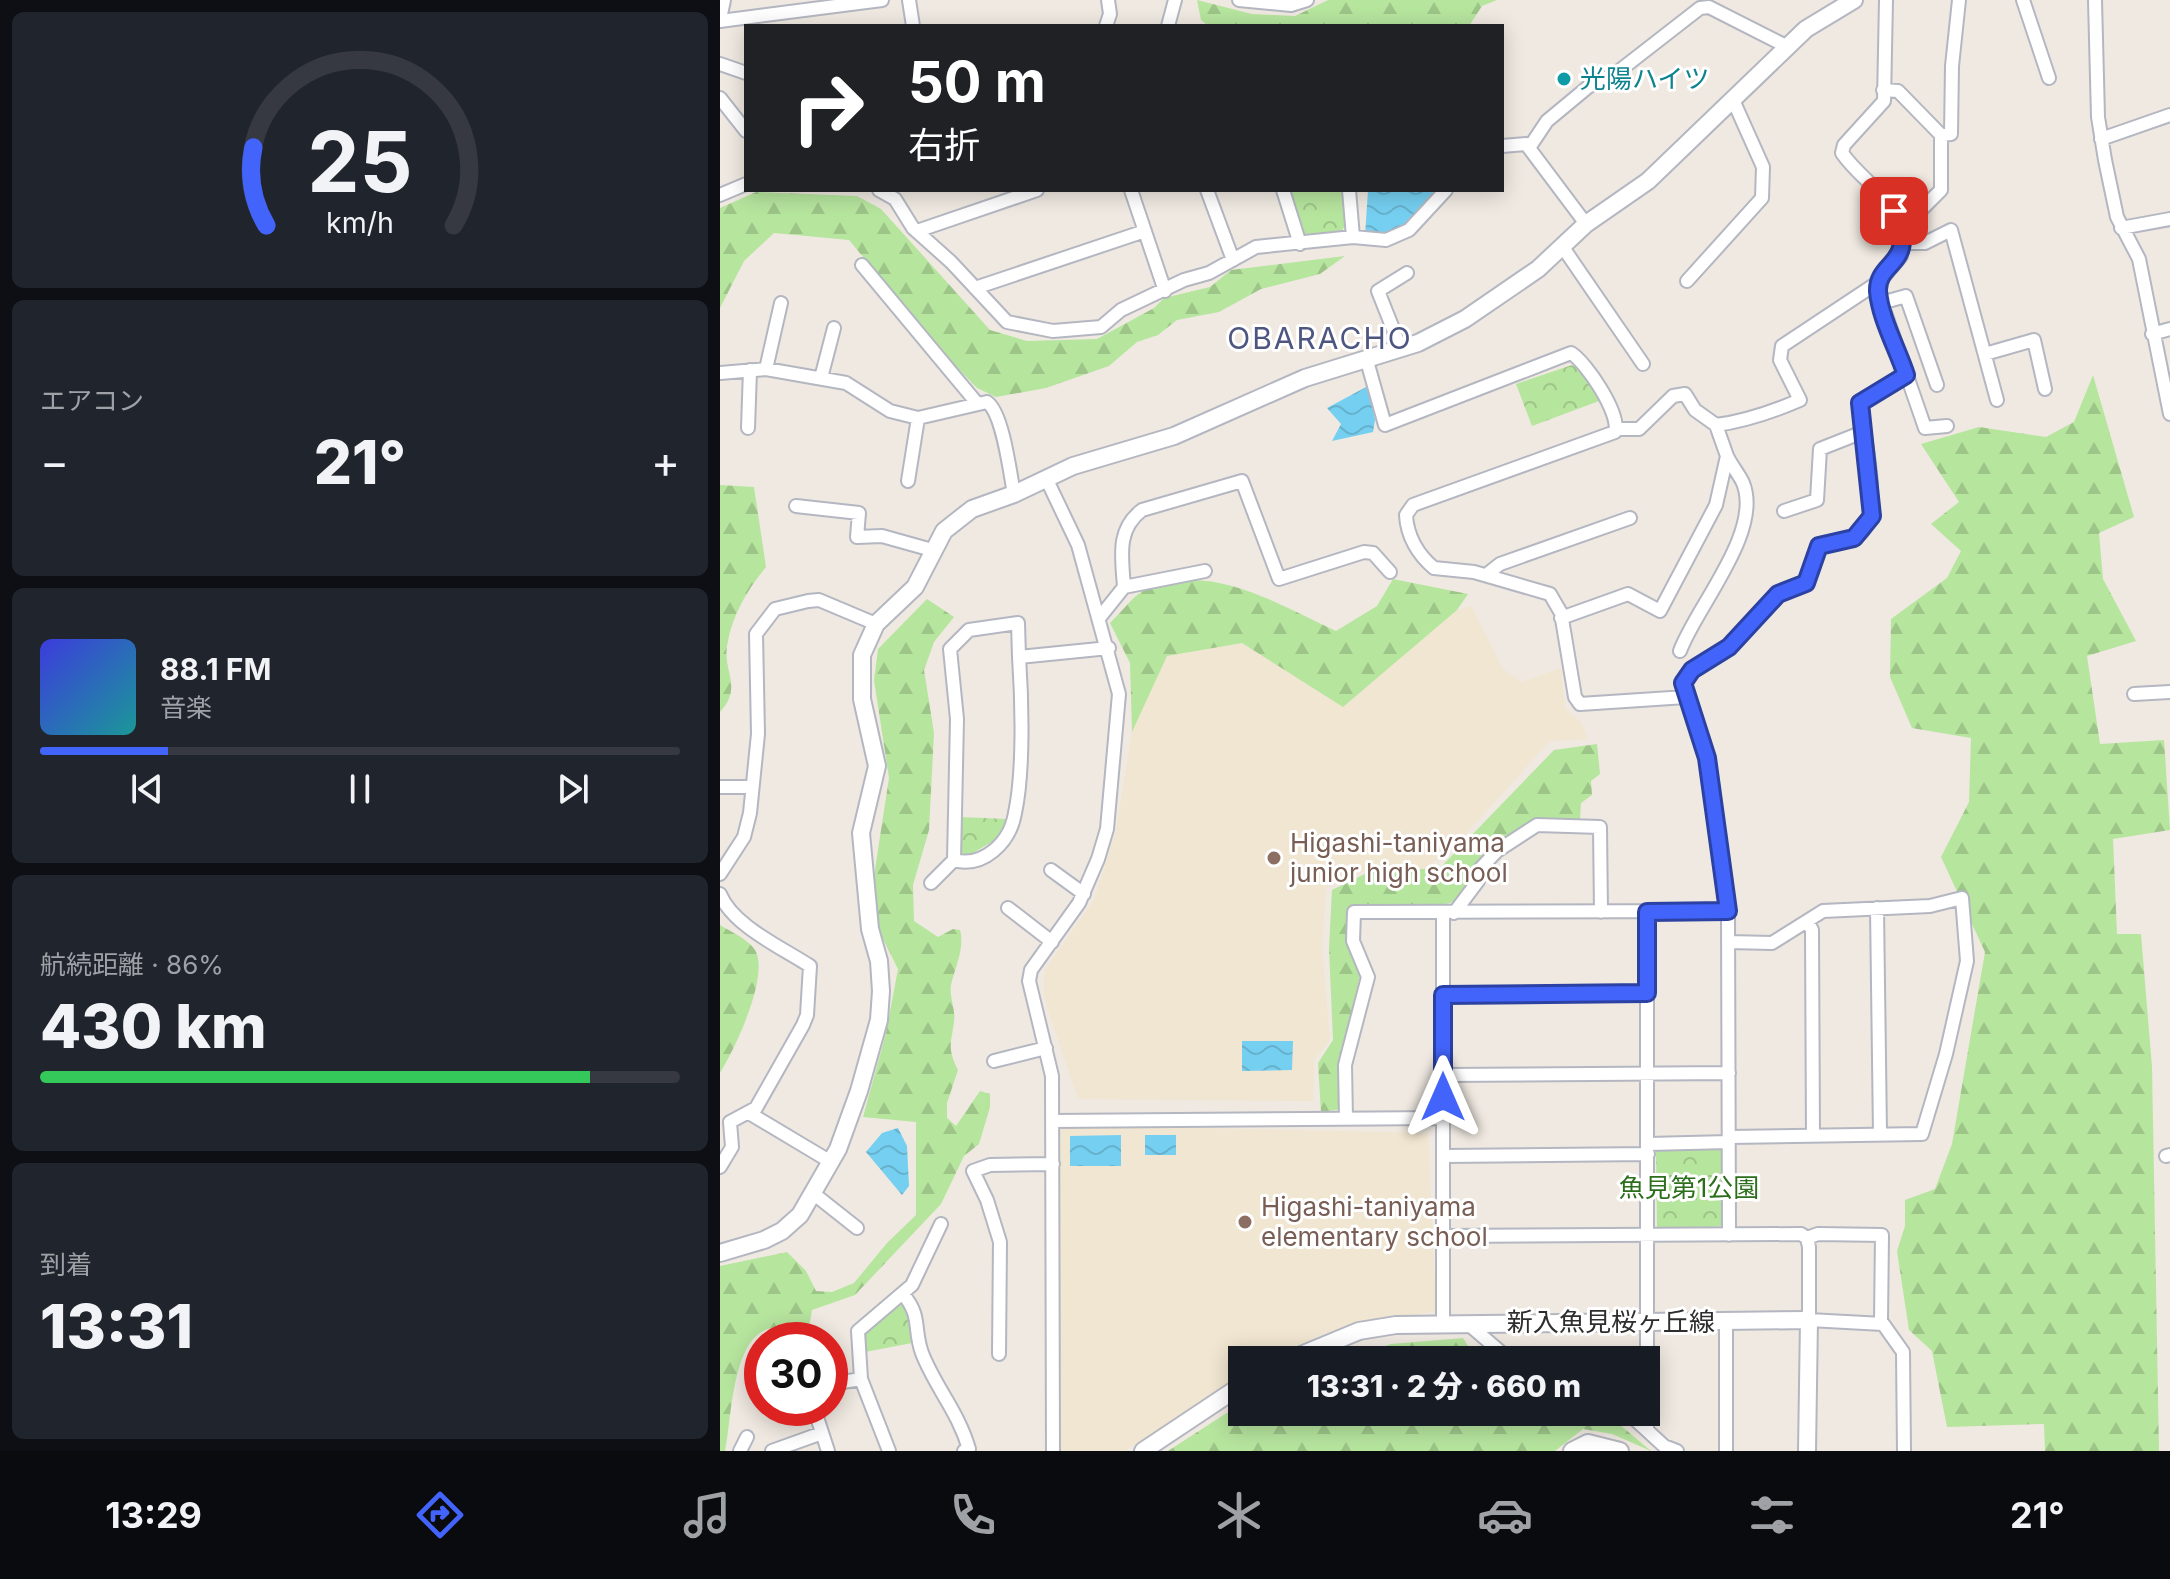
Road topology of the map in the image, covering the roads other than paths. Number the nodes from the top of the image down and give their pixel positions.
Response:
1 (724, 0) edge
2 (882, 0) edge
3 (909, 0) edge
4 (1108, 0) edge
5 (1175, 0) edge
6 (1239, 0) edge
7 (1307, 0) edge
8 (1854, 0) edge
9 (1886, 0) edge
10 (1959, 0) edge
11 (2023, 0) edge
12 (2095, 0) edge
13 (720, 20) edge
14 (913, 24) edge
15 (1107, 24) edge
16 (1169, 24) edge
17 (1788, 47) junction
18 (720, 64) edge
19 (744, 72) edge
20 (2049, 78) dead end
21 (1883, 90) junction
22 (720, 98) edge
23 (1733, 100) junction
24 (2170, 115) edge
25 (744, 128) edge
26 (1941, 135) junction
27 (2101, 139) junction
28 (1504, 145) edge
29 (1529, 148) junction
30 (744, 185) edge
31 (884, 192) edge
32 (1031, 192) edge
33 (1132, 192) edge
34 (1208, 192) edge
35 (1284, 192) edge
36 (1349, 192) edge
37 (1444, 192) edge
38 (720, 195) edge
39 (2170, 219) edge
40 (1586, 224) junction
41 (2121, 228) junction
42 (917, 231) junction
43 (1145, 231) junction
44 (1902, 236) junction
45 (1353, 237) junction
46 (1300, 244) junction
47 (1562, 246) junction
48 (1233, 260) junction
49 (862, 265) dead end
50 (1407, 273) dead end
51 (1687, 281) dead end
52 (1880, 281) junction
53 (975, 288) junction
54 (1165, 291) junction
55 (781, 303) dead end
56 (1881, 303) junction
57 (834, 328) dead end
58 (2170, 329) edge
59 (2152, 334) junction
60 (1401, 349) junction
61 (1985, 354) junction
62 (1367, 361) junction
63 (1643, 364) dead end
64 (766, 369) junction
65 (750, 370) junction
66 (720, 373) edge
67 (1906, 375) junction
68 (821, 378) junction
69 (1937, 385) dead end
70 (2045, 389) dead end
71 (1997, 400) dead end
72 (976, 402) junction
73 (2170, 414) edge
74 (918, 418) junction
75 (1716, 425) junction
76 (1947, 426) dead end
77 (748, 428) dead end
78 (1616, 429) junction
79 (1863, 432) junction
80 (1727, 456) junction
81 (1046, 478) junction
82 (908, 481) dead end
83 (1014, 494) junction
84 (796, 506) dead end
85 (1784, 511) dead end
86 (1630, 518) dead end
87 (932, 550) junction
88 (1205, 571) dead end
89 (1390, 572) dead end
90 (1486, 575) junction
91 (1124, 587) junction
92 (1100, 617) junction
93 (1561, 618) junction
94 (876, 624) junction
95 (1109, 648) junction
96 (1680, 651) dead end
97 (1019, 657) junction
98 (2170, 692) edge
99 (2134, 694) dead end
100 (1686, 697) junction
101 (720, 787) edge
102 (751, 787) junction
103 (954, 860) junction
104 (1051, 870) dead end
105 (720, 874) edge
106 (931, 883) dead end
107 (720, 894) edge
108 (1084, 894) junction
109 (1008, 908) dead end
110 (1877, 908) junction
111 (1728, 911) junction
112 (1601, 912) junction
113 (1647, 912) junction
114 (1448, 913) junction
115 (1807, 921) junction
116 (1052, 942) junction
117 (1728, 942) junction
118 (1647, 993) junction
119 (1443, 995) junction
120 (1046, 1048) junction
121 (994, 1061) dead end
122 (1648, 1073) junction
123 (1729, 1073) junction
124 (1443, 1075) junction
125 (749, 1113) junction
126 (1443, 1118) junction
127 (1346, 1119) junction
128 (1052, 1121) junction
129 (1880, 1134) junction
130 (1813, 1136) junction
131 (1729, 1139) junction
132 (1648, 1149) junction
133 (1443, 1156) junction
134 (831, 1162) junction
135 (1053, 1164) junction
136 (720, 1167) edge
137 (814, 1194) junction
138 (941, 1224) dead end
139 (857, 1228) dead end
140 (1649, 1235) junction
141 (1729, 1235) junction
142 (1443, 1236) junction
143 (1807, 1238) junction
144 (720, 1253) edge
145 (903, 1294) junction
146 (1809, 1320) junction
147 (1647, 1322) junction
148 (1726, 1322) junction
149 (1443, 1323) junction
150 (1467, 1323) junction
151 (1883, 1324) junction
152 (1323, 1346) edge
153 (1494, 1346) edge
154 (999, 1354) dead end
155 (861, 1379) junction
156 (848, 1381) edge
157 (1228, 1394) edge
158 (820, 1426) edge
159 (1643, 1426) edge
160 (1647, 1429) junction
161 (822, 1433) junction
162 (747, 1437) dead end
163 (740, 1451) edge
164 (772, 1451) edge
165 (828, 1451) edge
166 (889, 1451) edge
167 (964, 1451) edge
168 (1053, 1451) edge
169 (1143, 1451) edge
170 (1572, 1451) edge
171 (1620, 1451) edge
172 (1677, 1451) edge
173 (1726, 1451) edge
174 (1807, 1451) edge
175 (1904, 1451) edge

1 - 13 street
2 - 13 street
3 - 14 street
4 - 15 street
5 - 16 street
6 - 7 street
8 - 17 street
9 - 21 street
10 - 26 street
11 - 20 street
12 - 27 street
17 - 23 street
17 - 29 street
18 - 19 street
21 - 26 street
21 - 44 street
22 - 25 street
23 - 40 street
23 - 51 street
24 - 27 street
26 - 44 street
27 - 41 street
28 - 29 street
29 - 40 street
30 - 38 street
31 - 42 street
32 - 42 street
33 - 43 street
34 - 48 street
35 - 46 street
36 - 45 street
37 - 45 street
39 - 41 street
40 - 47 street
41 - 59 street
42 - 53 street
43 - 53 street
43 - 54 street
44 - 52 street
44 - 61 street
45 - 46 street
46 - 48 street
47 - 60 street
47 - 63 street
48 - 54 street
49 - 72 street
50 - 60 street
52 - 56 street
52 - 75 street
53 - 54 street
55 - 64 street
56 - 67 street
56 - 69 street
57 - 68 street
58 - 59 street
59 - 73 street
60 - 62 street
61 - 70 street
61 - 71 street
62 - 78 street
62 - 81 street
64 - 65 street
64 - 68 street
65 - 66 street
65 - 77 street
67 - 76 street
67 - 79 street
68 - 74 street
72 - 74 street
72 - 83 street
74 - 82 street
75 - 78 street
75 - 80 street
78 - 90 street
79 - 85 street
79 - 100 street
80 - 93 street
80 - 96 street
81 - 83 street
81 - 92 street
83 - 87 street
84 - 87 street
86 - 90 street
87 - 94 street
88 - 91 street
89 - 91 street
90 - 93 street
91 - 92 street
92 - 95 street
93 - 100 street
94 - 102 street
94 - 134 street
95 - 97 street
95 - 108 street
97 - 103 street
97 - 103 street
98 - 99 street
100 - 111 street
101 - 102 street
102 - 105 street
103 - 106 street
104 - 108 street
107 - 125 street
108 - 116 street
109 - 116 street
110 - 115 street
110 - 129 street
110 - 129 street
111 - 113 street
111 - 117 street
112 - 113 street
112 - 114 street
112 - 114 street
113 - 118 street
114 - 119 street
114 - 127 street
115 - 117 street
115 - 130 street
116 - 120 street
117 - 123 street
118 - 119 street
118 - 122 street
119 - 124 street
120 - 121 street
120 - 128 street
122 - 123 street
122 - 124 street
122 - 132 street
123 - 131 street
124 - 126 street
125 - 134 street
125 - 136 street
126 - 127 street
126 - 133 street
127 - 128 street
128 - 135 street
129 - 130 street
130 - 131 street
131 - 132 street
131 - 141 street
132 - 133 street
132 - 140 street
133 - 142 street
134 - 137 street
135 - 154 street
135 - 168 street
137 - 139 street
137 - 144 street
138 - 145 street
140 - 141 street
140 - 142 street
140 - 147 street
141 - 143 street
142 - 149 street
143 - 146 street
143 - 151 street
145 - 155 street
145 - 167 street
146 - 148 street, 新入魚見桜ヶ丘線
146 - 151 street
146 - 174 street
147 - 148 street, 新入魚見桜ヶ丘線
147 - 150 street, 新入魚見桜ヶ丘線
147 - 160 street
148 - 173 street
149 - 150 street, 新入魚見桜ヶ丘線
149 - 152 street, 新入魚見桜ヶ丘線
150 - 153 street
151 - 175 street
155 - 156 street
155 - 166 street
157 - 169 street
158 - 161 street
159 - 160 street
160 - 172 street
161 - 164 street
161 - 165 street
162 - 163 street
170 - 171 street

